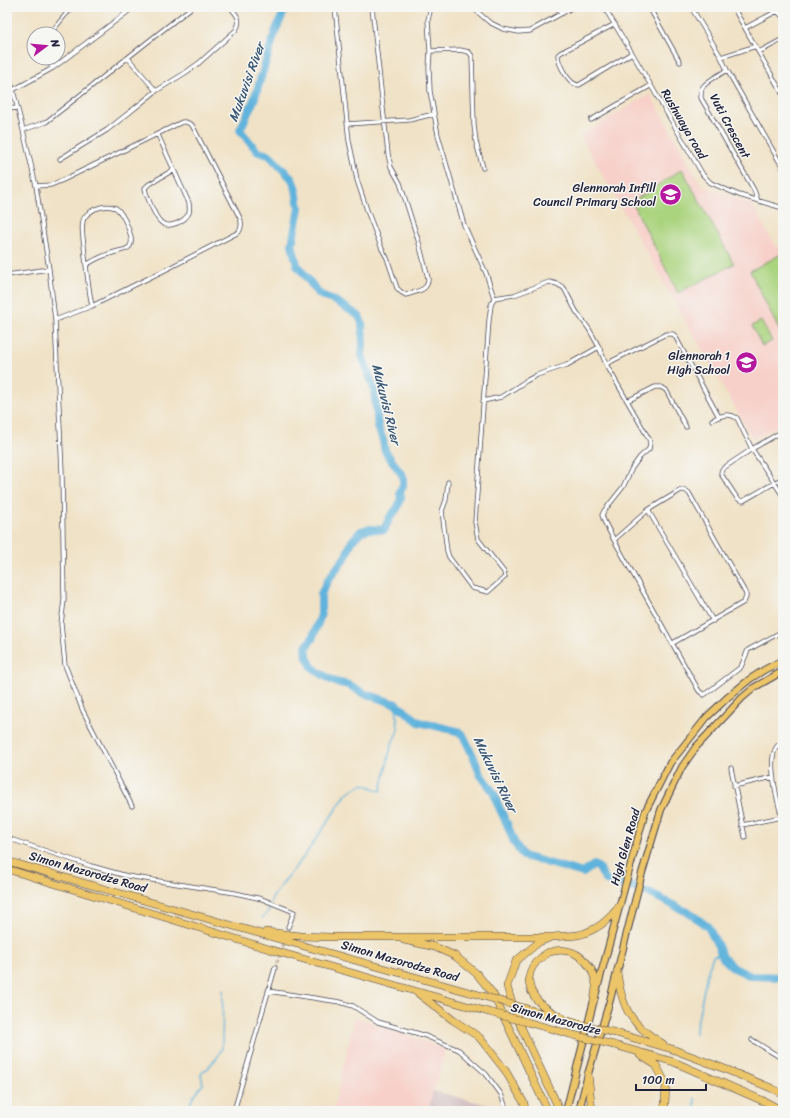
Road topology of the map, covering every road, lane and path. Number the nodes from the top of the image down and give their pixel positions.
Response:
1 (74, 7) edge
2 (134, 7) edge
3 (192, 7) edge
4 (230, 7) edge
5 (334, 7) edge
6 (372, 7) edge
7 (432, 7) edge
8 (472, 7) edge
9 (556, 7) edge
10 (573, 7) edge
11 (604, 7) edge
12 (649, 7) edge
13 (691, 7) edge
14 (733, 7) edge
15 (776, 9) edge
16 (562, 13) junction
17 (782, 16) edge
18 (615, 24) junction
19 (56, 26) edge
20 (745, 28) junction
21 (783, 39) edge
22 (756, 46) junction
23 (430, 50) junction
24 (759, 52) junction
25 (632, 53) junction
26 (721, 57) junction
27 (128, 58) junction
28 (680, 62) dead end
29 (53, 68) joint
30 (727, 70) junction
31 (7, 72) edge
32 (650, 86) junction
33 (13, 90) junction
34 (156, 91) junction
35 (783, 95) edge
36 (17, 108) junction
37 (7, 109) edge
38 (434, 114) junction
39 (591, 120) dead end
40 (385, 121) junction
41 (347, 124) junction
42 (23, 130) junction
43 (158, 135) junction
44 (60, 159) dead end
45 (483, 168) dead end
46 (783, 168) edge
47 (173, 170) junction
48 (36, 186) junction
49 (758, 201) junction
50 (783, 208) edge
51 (86, 265) junction
52 (48, 269) junction
53 (7, 275) edge
54 (494, 298) junction
55 (92, 306) junction
56 (55, 320) junction
57 (598, 347) junction
58 (606, 364) junction
59 (483, 400) junction
60 (626, 401) junction
61 (719, 417) junction
62 (712, 420) dead end
63 (686, 427) dead end
64 (783, 431) edge
65 (752, 449) junction
66 (783, 478) edge
67 (448, 482) dead end
68 (775, 483) junction
69 (783, 496) edge
70 (648, 510) junction
71 (614, 540) junction
72 (713, 621) junction
73 (783, 631) edge
74 (673, 643) junction
75 (783, 660) edge
76 (783, 671) edge
77 (783, 741) edge
78 (731, 768) dead end
79 (773, 777) junction
80 (734, 786) junction
81 (132, 806) dead end
82 (782, 819) edge
83 (742, 825) junction
84 (745, 837) dead end
85 (7, 838) edge
86 (7, 861) edge
87 (7, 869) edge
88 (620, 904) junction
89 (288, 927) dead end
90 (246, 929) junction
91 (392, 937) junction
92 (553, 937) junction
93 (275, 968) tunnel mouth
94 (617, 972) junction
95 (268, 991) junction
96 (415, 992) junction
97 (594, 1000) junction
98 (492, 1013) joint
99 (564, 1019) junction
100 (752, 1040) dead end
101 (672, 1049) junction
102 (632, 1051) junction
103 (783, 1059) edge
104 (588, 1074) junction
105 (783, 1094) edge
106 (234, 1111) edge
107 (507, 1111) edge
108 (525, 1111) edge
109 (548, 1111) edge
110 (560, 1111) edge
111 (566, 1111) edge
112 (579, 1111) edge
113 (592, 1111) edge
114 (663, 1111) edge
115 (783, 1111) edge

1 - 19 street
2 - 29 street
3 - 27 street
4 - 34 street
5 - 41 street
6 - 40 street
7 - 23 street
8 - 16 street
9 - 16 street
10 - 16 street
11 - 18 street, Rushwaya road
12 - 28 street
13 - 26 street
14 - 20 street
15 - 17 street
15 - 20 street
18 - 25 street, Rushwaya road
18 - 25 street
20 - 22 street
21 - 24 street
22 - 24 street
22 - 26 street
23 - 38 street
23 - 45 street
24 - 35 street
25 - 32 street, Rushwaya road
26 - 30 street
27 - 34 street
27 - 42 street
29 - 33 street
30 - 46 street
30 - 49 street, Vuti Crescent
31 - 33 street
32 - 39 street
32 - 49 street, Rushwaya road
33 - 36 street
34 - 44 street
36 - 37 street
36 - 42 street
38 - 40 street
38 - 54 street
40 - 41 street
40 - 41 street
42 - 48 street
43 - 47 street
43 - 48 street
43 - 55 street
47 - 47 street
48 - 52 street
49 - 50 street, Rushwaya road
51 - 51 street
51 - 55 street
52 - 53 street
52 - 56 street
54 - 57 street
54 - 59 street
55 - 56 street
56 - 81 street
57 - 58 street
57 - 59 street
58 - 60 street
58 - 61 street
59 - 67 street
60 - 63 street
60 - 71 street
61 - 62 street
61 - 65 street
64 - 65 street
65 - 68 street
65 - 68 street
66 - 68 street
68 - 69 street
70 - 71 street
70 - 72 street
70 - 72 street
71 - 74 street
72 - 74 street
73 - 74 street
75 - 88 main road, High Glen Road
76 - 94 main road, High Glen Road
77 - 79 street
78 - 80 street
79 - 80 street
79 - 82 street
80 - 83 street
82 - 83 street
83 - 84 street
85 - 89 street
86 - 90 highway, Simon Mazorodze Road
87 - 96 highway, Simon Mazorodze Road
88 - 92 highway
88 - 97 main road, High Glen Road
90 - 91 highway
90 - 99 highway, Simon Mazorodze Road, bridge
91 - 92 highway
91 - 109 highway
92 - 110 highway
93 - 95 street
94 - 101 highway
94 - 104 main road, High Glen Road
95 - 106 street
95 - 107 street
96 - 98 highway, Simon Mazorodze Road
96 - 108 highway
97 - 99 highway
97 - 111 main road, High Glen Road
98 - 102 highway, Simon Mazorodze, bridge
99 - 101 highway, Simon Mazorodze Road, bridge
100 - 103 street
101 - 105 highway, Simon Mazorodze Road
102 - 114 highway
102 - 115 highway
104 - 112 main road, High Glen Road
104 - 113 highway

